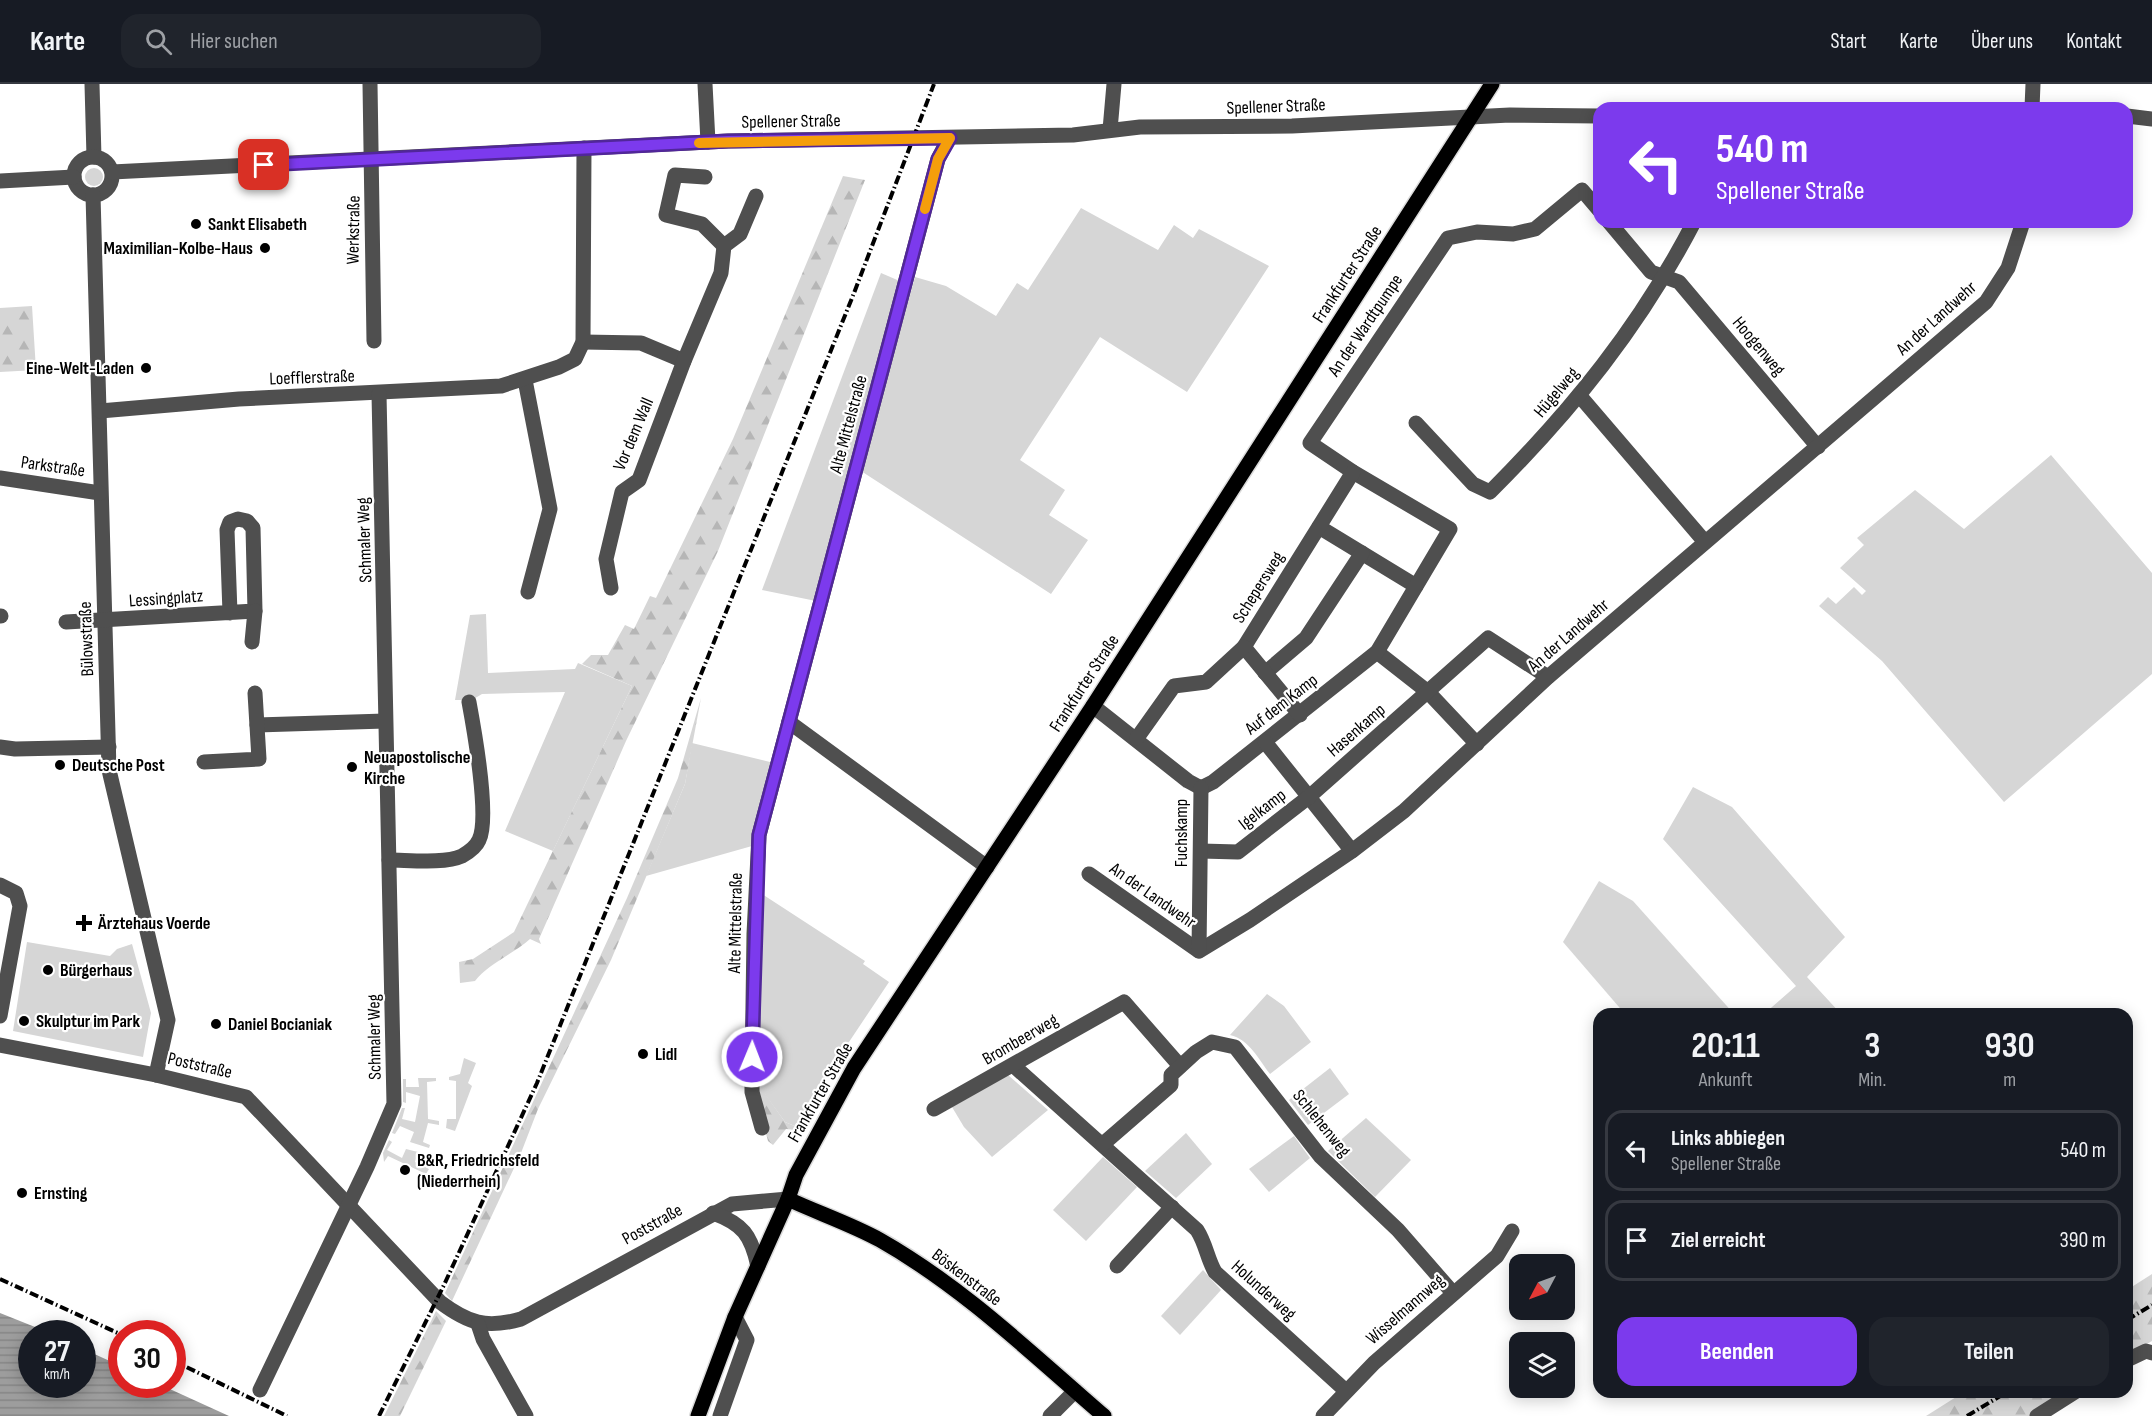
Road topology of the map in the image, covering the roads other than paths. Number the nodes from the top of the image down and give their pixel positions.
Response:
1 (92, 84) edge
2 (370, 84) edge
3 (705, 84) edge
4 (1114, 84) edge
5 (1492, 84) edge
6 (2033, 84) edge
7 (2032, 102) edge
8 (1471, 116) junction
9 (1593, 116) edge
10 (2133, 117) edge
11 (2152, 119) edge
12 (1110, 130) junction
13 (950, 138) junction
14 (708, 142) junction
15 (584, 148) junction
16 (94, 157) junction
17 (373, 160) junction
18 (112, 172) junction
19 (74, 177) junction
20 (705, 177) dead end
21 (0, 181) edge
22 (93, 195) junction
23 (756, 196) dead end
24 (1593, 203) edge
25 (1614, 228) edge
26 (1691, 228) edge
27 (2021, 228) edge
28 (724, 246) junction
29 (1665, 277) junction
30 (374, 341) dead end
31 (583, 342) junction
32 (684, 361) junction
33 (525, 380) junction
34 (379, 394) junction
35 (1579, 395) junction
36 (100, 411) junction
37 (1416, 423) dead end
38 (1818, 447) junction
39 (1353, 472) junction
40 (0, 478) edge
41 (100, 493) junction
42 (1319, 527) junction
43 (1450, 529) joint
44 (1705, 542) junction
45 (1362, 553) junction
46 (1416, 586) junction
47 (610, 588) dead end
48 (528, 592) dead end
49 (255, 611) junction
50 (230, 613) junction
51 (106, 621) junction
52 (66, 622) dead end
53 (252, 642) dead end
54 (1244, 647) junction
55 (1377, 652) junction
56 (1265, 673) junction
57 (1548, 677) junction
58 (255, 693) dead end
59 (1428, 693) junction
60 (469, 702) dead end
61 (1093, 706) junction
62 (1300, 715) junction
63 (385, 721) junction
64 (789, 722) junction
65 (257, 725) junction
66 (1137, 738) junction
67 (1265, 742) junction
68 (1477, 744) junction
69 (109, 747) junction
70 (7, 748) edge
71 (204, 762) dead end
72 (1201, 788) junction
73 (1310, 796) junction
74 (1352, 850) junction
75 (1201, 851) junction
76 (389, 860) junction
77 (987, 867) junction
78 (1089, 873) dead end
79 (0, 885) edge
80 (1199, 951) junction
81 (0, 1016) edge
82 (0, 1045) edge
83 (1014, 1066) junction
84 (1180, 1066) junction
85 (156, 1075) junction
86 (934, 1109) dead end
87 (762, 1128) dead end
88 (1103, 1144) junction
89 (788, 1199) junction
90 (349, 1204) junction
91 (1172, 1207) junction
92 (714, 1213) junction
93 (1512, 1231) dead end
94 (758, 1266) junction
95 (1117, 1266) dead end
96 (1453, 1293) junction
97 (735, 1317) junction
98 (478, 1324) junction
99 (2149, 1352) edge
100 (2133, 1358) edge
101 (260, 1390) dead end
102 (1075, 1391) junction
103 (1346, 1391) junction
104 (2066, 1398) edge
105 (526, 1416) edge
106 (698, 1416) edge
107 (720, 1416) edge
108 (1050, 1416) edge
109 (1104, 1416) edge
110 (1323, 1416) edge
111 (2037, 1416) edge

1 - 16 street
2 - 17 street, Werkstraße
3 - 14 street
4 - 12 street
5 - 8 main road, Frankfurter Straße
6 - 7 street
8 - 9 street, Spellener Straße
8 - 12 street, Spellener Straße
8 - 61 main road, Frankfurter Straße
10 - 11 street
12 - 13 street, Spellener Straße
13 - 14 street, Spellener Straße
13 - 64 street, Alte Mittelstraße
14 - 15 street, Spellener Straße
15 - 17 street, Spellener Straße
15 - 31 street
16 - 18 street
16 - 19 street
17 - 18 street, Spellener Straße
17 - 30 street, Werkstraße
18 - 22 street
19 - 21 street
19 - 22 street
20 - 28 street
22 - 36 street, Bülowstraße
23 - 28 street
24 - 39 street, An der Wardtpumpe
25 - 29 street
26 - 29 street, Hügelweg
27 - 38 street, An der Landwehr
28 - 32 street, Vor dem Wall
29 - 35 street, Hügelweg
29 - 38 street, Hoogenweg
31 - 32 street
31 - 33 street, Loefflerstraße
32 - 47 street, Vor dem Wall
33 - 34 street, Loefflerstraße
33 - 48 street
34 - 36 street, Loefflerstraße
34 - 63 street, Schmaler Weg
35 - 37 street, Hügelweg
35 - 44 street
36 - 41 street, Bülowstraße
38 - 44 street, An der Landwehr
39 - 42 street, Schepersweg
39 - 43 street, An der Wardtpumpe
40 - 41 street, Parkstraße
41 - 51 street, Bülowstraße
42 - 45 street
42 - 54 street, Schepersweg
43 - 46 street, Auf dem Kamp
44 - 57 street, An der Landwehr
45 - 46 street
45 - 56 street
46 - 55 street, Auf dem Kamp
49 - 50 street, Lessingplatz
49 - 50 street, Lessingplatz
49 - 53 street, Lessingplatz
50 - 51 street, Lessingplatz
51 - 52 street, Lessingplatz
51 - 69 street, Bülowstraße
54 - 56 street, Schepersweg
54 - 66 street
55 - 59 street
55 - 62 street, Auf dem Kamp
56 - 62 street, Schepersweg
57 - 59 street, Hasenkamp
57 - 68 street, An der Landwehr
58 - 65 street
59 - 68 street
59 - 73 street, Hasenkamp
60 - 76 street
61 - 66 street
61 - 77 main road, Frankfurter Straße
62 - 67 street, Auf dem Kamp
63 - 65 street
63 - 76 street, Schmaler Weg
64 - 77 street
64 - 87 street, Alte Mittelstraße
65 - 71 street
66 - 72 street
67 - 72 street, Auf dem Kamp
67 - 73 street, Igelkamp
68 - 74 street, An der Landwehr
69 - 70 street
69 - 85 street, Bülowstraße
72 - 75 street, Fuchskamp
73 - 74 street, Igelkamp
73 - 75 street, Igelkamp
74 - 80 street, An der Landwehr
75 - 80 street, Fuchskamp
76 - 90 street, Schmaler Weg
77 - 89 main road, Frankfurter Straße
78 - 80 street, An der Landwehr
79 - 81 street
82 - 85 street, Poststraße
83 - 84 street, Brombeerweg
83 - 86 street, Brombeerweg
83 - 88 street, Holunderweg
84 - 88 street, Schlehenweg
84 - 96 street, Schlehenweg
85 - 90 street, Poststraße
88 - 91 street, Holunderweg
89 - 92 street, Poststraße
89 - 94 main road, Frankfurter Straße
89 - 102 main road, Böskenstraße
90 - 98 street, Poststraße
90 - 101 street
91 - 95 street
91 - 103 street, Holunderweg
92 - 94 street
92 - 98 street, Poststraße
93 - 96 street, Wisselmannweg
94 - 97 main road, Frankfurter Straße
96 - 103 street, Wisselmannweg
97 - 106 main road, Frankfurter Straße
97 - 107 street
98 - 105 street
99 - 100 street
102 - 108 street
102 - 109 main road, Böskenstraße
103 - 110 street, Wisselmannweg
104 - 111 street

